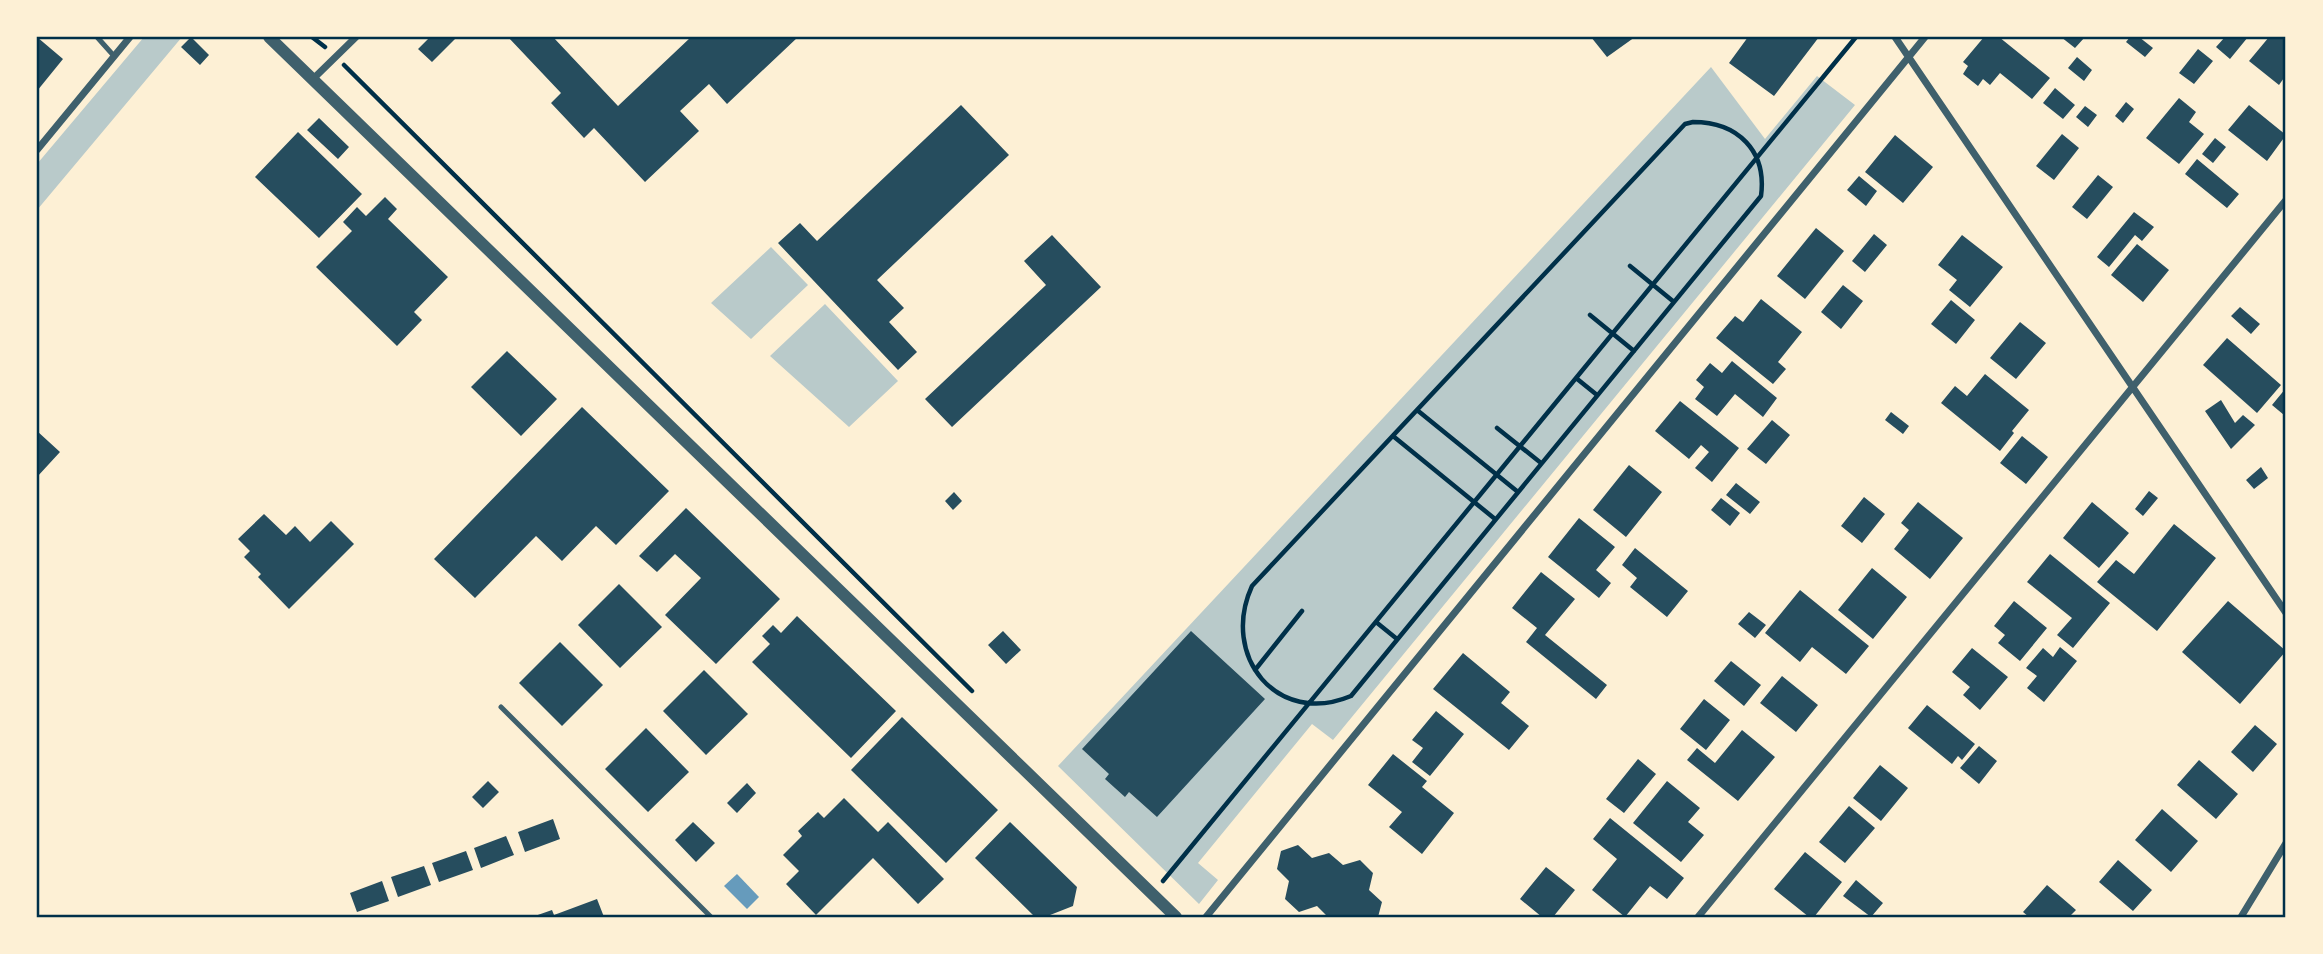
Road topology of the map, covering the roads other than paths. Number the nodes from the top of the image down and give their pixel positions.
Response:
1 (97, 37) edge
2 (130, 37) edge
3 (270, 37) edge
4 (356, 37) edge
5 (1895, 37) edge
6 (1925, 37) edge
7 (114, 55) junction
8 (1908, 57) junction
9 (314, 78) junction
10 (37, 150) edge
11 (2286, 200) edge
12 (2132, 388) junction
13 (2286, 613) edge
14 (501, 707) dead end
15 (2286, 842) edge
16 (710, 917) edge
17 (1176, 917) edge
18 (1206, 917) edge
19 (1698, 917) edge
20 (2241, 917) edge

1 - 7 lane
2 - 7 street
3 - 9 street
4 - 9 street
5 - 8 street
6 - 8 street
7 - 10 street
8 - 12 street
8 - 18 street
9 - 17 street
11 - 12 street
12 - 13 street
12 - 19 street
14 - 16 lane
15 - 20 street

